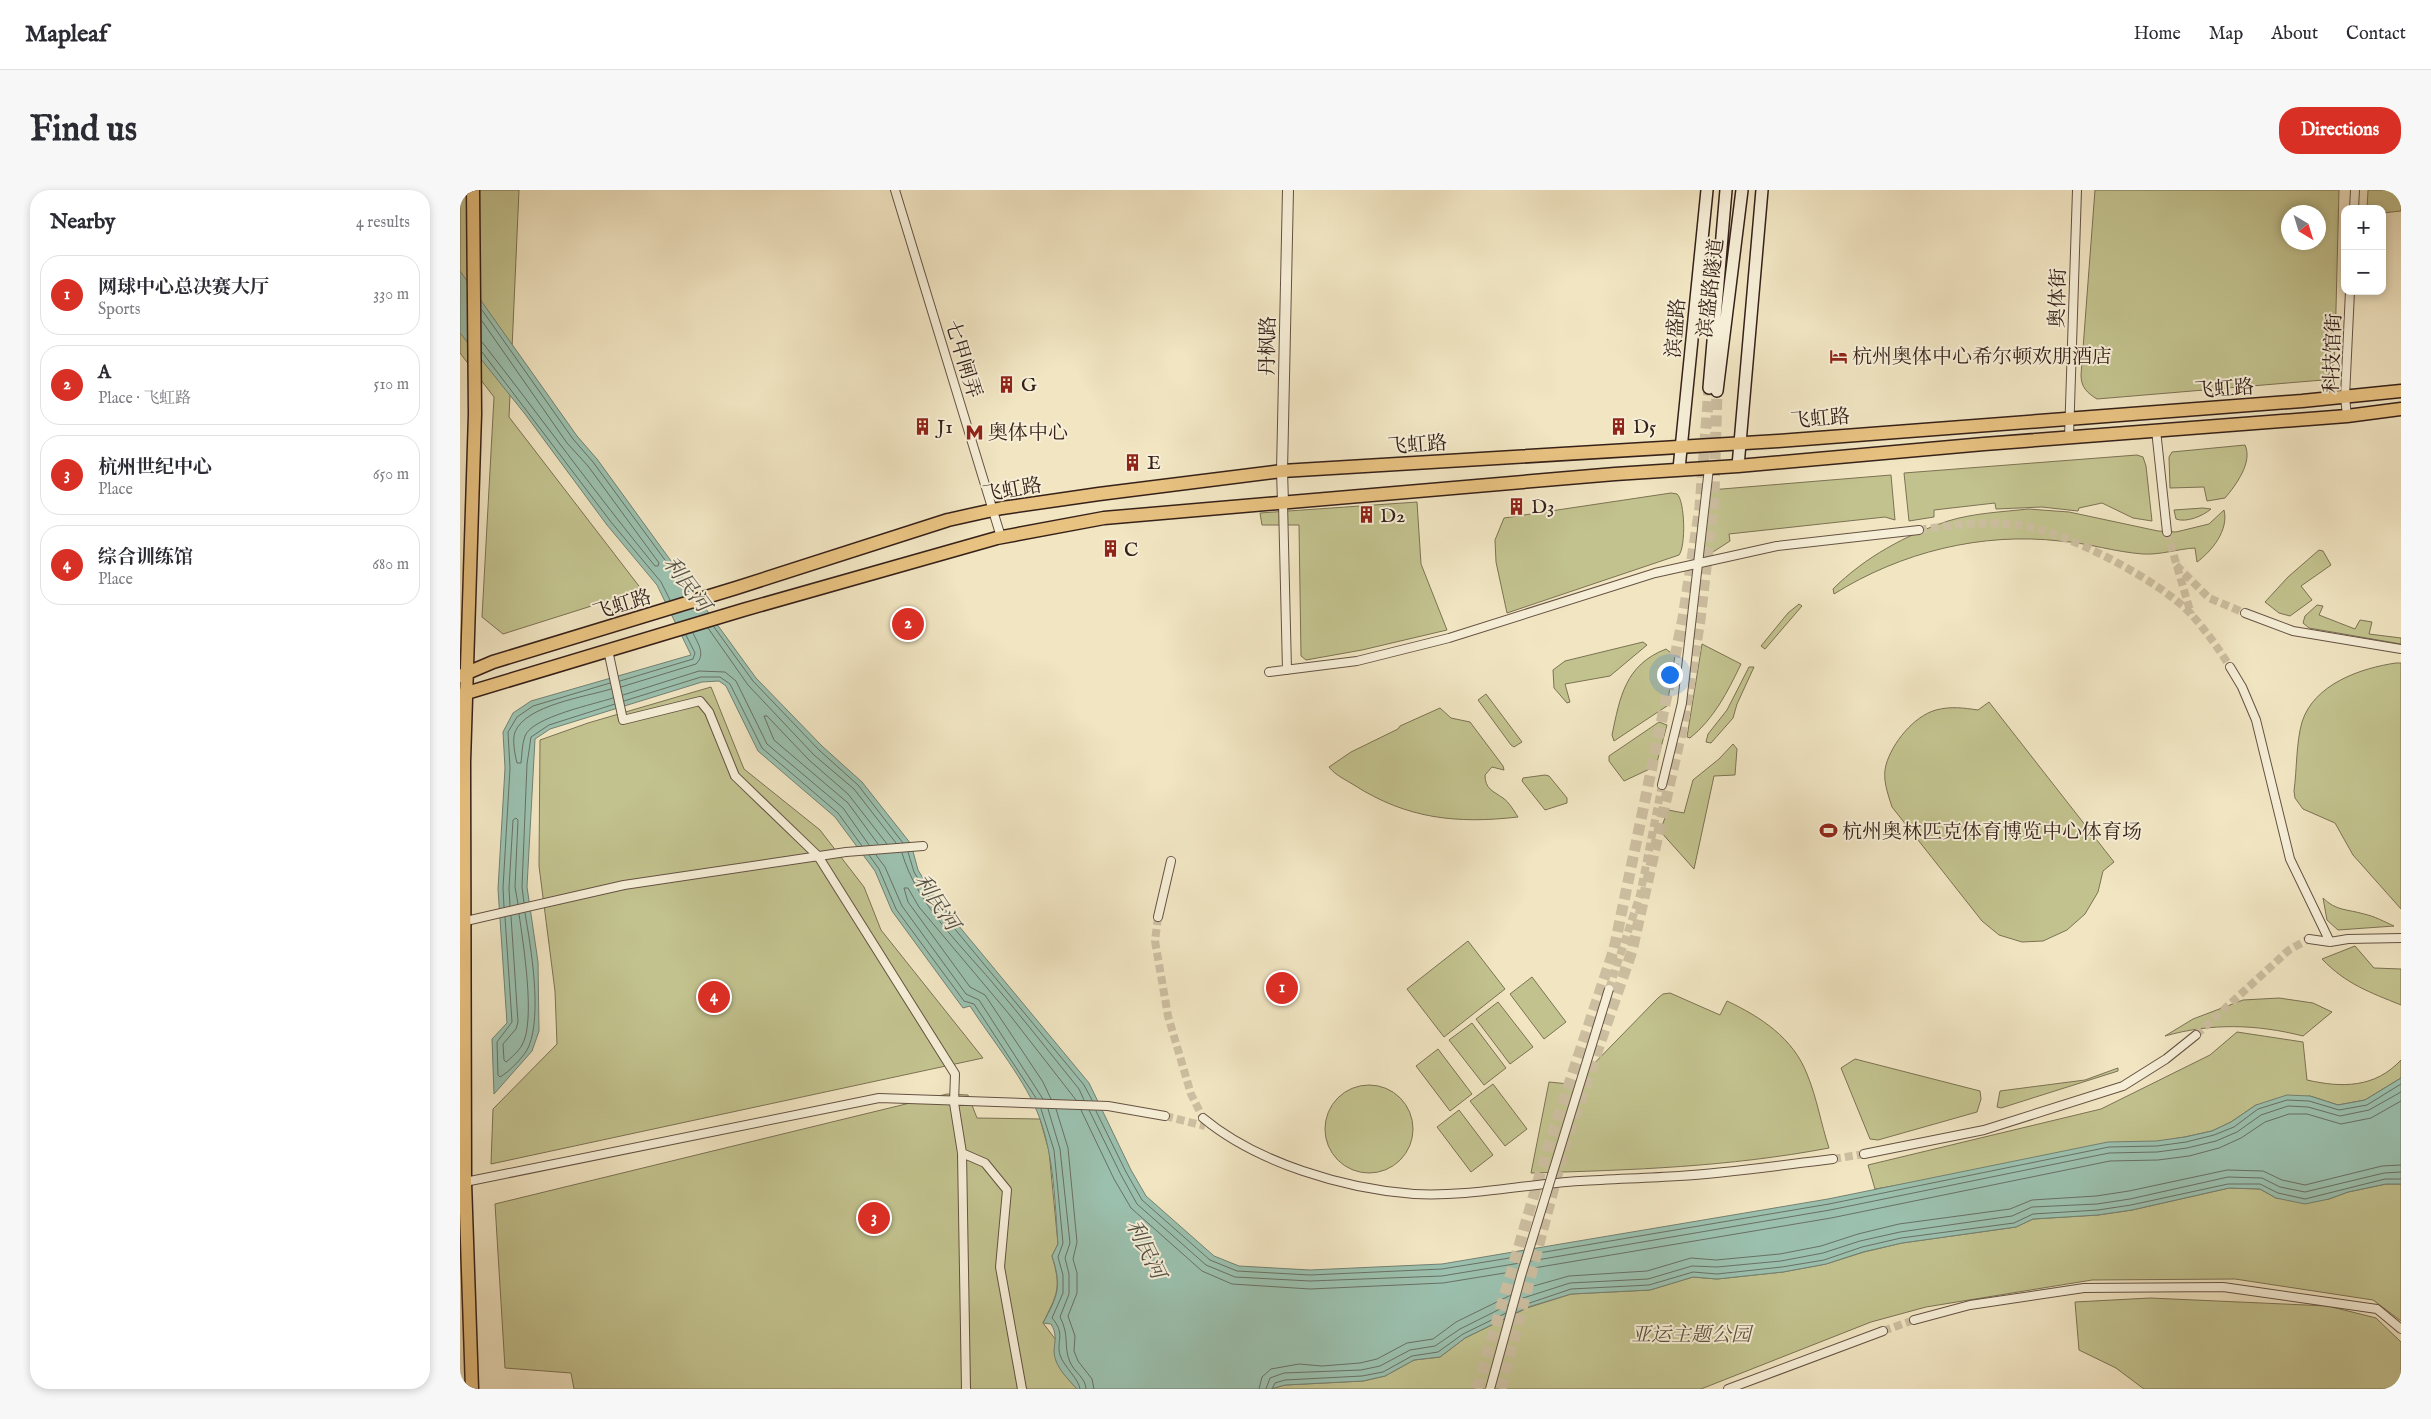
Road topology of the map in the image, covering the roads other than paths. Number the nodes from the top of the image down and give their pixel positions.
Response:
1 (473, 190) edge
2 (895, 190) edge
3 (1288, 190) edge
4 (1707, 190) edge
5 (1726, 190) edge
6 (1742, 190) edge
7 (1762, 190) edge
8 (2077, 190) edge
9 (2355, 190) edge
10 (2354, 205) edge
11 (2350, 295) edge
12 (2401, 390) edge
13 (2346, 396) junction
14 (2401, 409) edge
15 (2348, 416) junction
16 (2069, 418) junction
17 (2156, 430) junction
18 (2068, 437) junction
19 (1742, 442) junction
20 (1680, 445) junction
21 (1738, 466) junction
22 (1708, 468) junction
23 (1680, 470) junction
24 (1282, 471) junction
25 (1283, 503) junction
26 (994, 510) junction
27 (1919, 530) tunnel mouth
28 (2167, 532) tunnel mouth
29 (1001, 537) junction
30 (1698, 564) junction
31 (2245, 613) tunnel mouth
32 (2401, 649) edge
33 (608, 650) junction
34 (2230, 667) tunnel mouth
35 (1287, 670) junction
36 (1269, 672) dead end
37 (463, 674) edge
38 (463, 694) edge
39 (1662, 785) tunnel mouth
40 (923, 846) dead end
41 (818, 856) junction
42 (1171, 861) dead end
43 (1158, 917) tunnel mouth
44 (466, 921) junction
45 (2401, 938) edge
46 (2309, 939) tunnel mouth
47 (2330, 942) junction
48 (1610, 989) tunnel mouth
49 (2196, 1035) tunnel mouth
50 (954, 1102) junction
51 (1165, 1116) tunnel mouth
52 (1204, 1122) tunnel mouth
53 (962, 1153) junction
54 (1864, 1154) tunnel mouth
55 (1833, 1159) tunnel mouth
56 (466, 1182) junction
57 (1914, 1320) tunnel mouth
58 (2401, 1329) edge
59 (1883, 1331) tunnel mouth
60 (472, 1389) edge
61 (966, 1389) edge
62 (1022, 1389) edge
63 (1490, 1389) edge
64 (1728, 1389) edge

1 - 37 main road
2 - 26 street, 七甲闸弄
3 - 24 street, 丹枫路
4 - 20 main road, 滨盛路
5 - 6 main road, 滨盛路隧道
7 - 19 main road
8 - 16 street, 奥体街
9 - 10 street
11 - 13 street, 科技馆街
12 - 13 main road, 飞虹路
13 - 15 street, 科技馆街
13 - 16 main road, 飞虹路
14 - 15 main road, 飞虹路
15 - 17 main road, 飞虹路
16 - 18 street, 奥体街
16 - 19 main road, 飞虹路
17 - 18 main road, 飞虹路
17 - 28 street
18 - 21 main road, 飞虹路
19 - 20 main road, 飞虹路
19 - 21 main road
20 - 23 main road, 滨盛路
20 - 24 main road, 飞虹路
21 - 22 main road, 飞虹路
22 - 23 main road, 飞虹路
22 - 30 street
23 - 25 main road, 飞虹路
24 - 25 street, 丹枫路
24 - 26 main road, 飞虹路
25 - 29 main road, 飞虹路
25 - 35 street
26 - 29 street, 七甲闸弄
26 - 37 main road, 飞虹路
27 - 30 street
29 - 33 main road, 飞虹路
30 - 35 street
30 - 39 street
31 - 32 street
33 - 38 main road, 飞虹路
33 - 41 street
34 - 47 street
35 - 36 street
37 - 38 main road
38 - 44 main road
40 - 41 street
41 - 44 street
41 - 50 street
42 - 43 street
44 - 56 main road
45 - 47 street
46 - 47 street
48 - 63 street, bridge
49 - 54 street
50 - 51 street
50 - 53 street
50 - 56 street
52 - 55 street
53 - 61 street
53 - 62 street
56 - 60 main road
57 - 58 street
59 - 64 street

